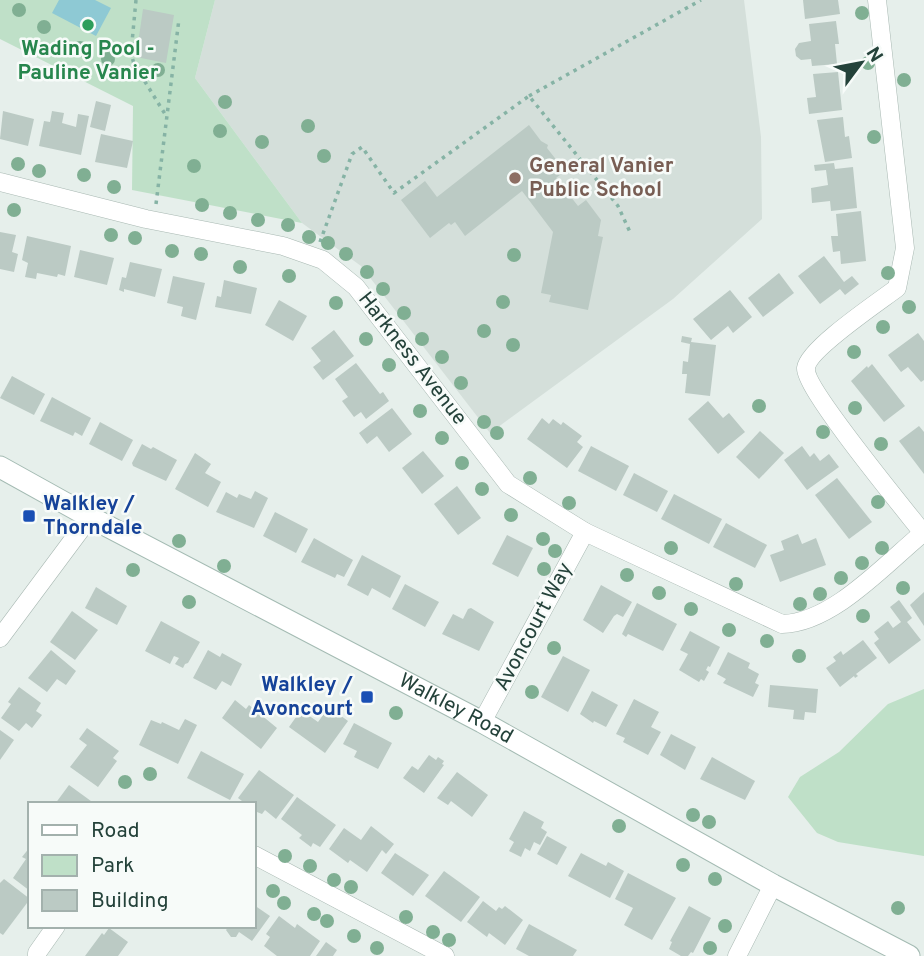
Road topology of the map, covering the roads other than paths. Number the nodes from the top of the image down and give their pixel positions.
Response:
1 (877, 0) edge
2 (0, 182) edge
3 (0, 467) edge
4 (90, 517) junction
5 (585, 532) junction
6 (923, 532) edge
7 (0, 638) edge
8 (482, 722) junction
9 (256, 856) edge
10 (773, 885) junction
11 (56, 928) edge
12 (37, 956) edge
13 (445, 956) edge
14 (737, 956) edge
15 (909, 956) edge

1 - 6 street
2 - 5 street, Harkness Avenue
3 - 4 main road, Walkley Road
4 - 7 street
4 - 8 main road, Walkley Road
5 - 6 street, Harkness Avenue
5 - 8 street, Avoncourt Way
8 - 10 main road, Walkley Road
9 - 13 street
10 - 14 street
10 - 15 main road, Walkley Road
11 - 12 street

